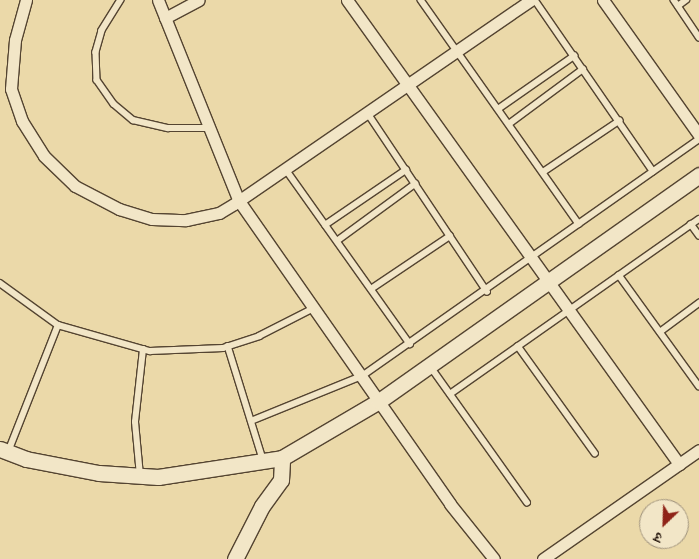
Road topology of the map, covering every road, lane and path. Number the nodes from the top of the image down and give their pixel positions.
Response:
1 (26, 0) edge
2 (121, 0) edge
3 (158, 0) edge
4 (199, 0) edge
5 (347, 0) edge
6 (421, 0) edge
7 (531, 0) edge
8 (535, 0) edge
9 (603, 0) edge
10 (674, 0) edge
11 (686, 0) edge
12 (678, 6) junction
13 (165, 18) junction
14 (699, 37) edge
15 (457, 50) junction
16 (574, 56) junction
17 (583, 69) junction
18 (408, 84) junction
19 (498, 109) junction
20 (367, 112) junction
21 (619, 121) junction
22 (509, 124) junction
23 (209, 128) junction
24 (699, 136) edge
25 (699, 139) edge
26 (285, 168) junction
27 (406, 170) junction
28 (653, 171) junction
29 (542, 172) junction
30 (699, 175) edge
31 (415, 184) junction
32 (239, 201) junction
33 (699, 219) edge
34 (579, 224) junction
35 (691, 224) junction
36 (325, 225) junction
37 (699, 235) edge
38 (450, 236) junction
39 (337, 241) junction
40 (534, 258) junction
41 (619, 275) junction
42 (550, 280) junction
43 (0, 284) edge
44 (371, 289) junction
45 (487, 291) junction
46 (699, 303) edge
47 (314, 308) junction
48 (570, 309) junction
49 (58, 325) junction
50 (660, 332) junction
51 (410, 344) junction
52 (228, 346) junction
53 (518, 346) junction
54 (143, 349) junction
55 (429, 365) junction
56 (362, 376) junction
57 (696, 377) edge
58 (699, 386) edge
59 (450, 394) junction
60 (379, 401) junction
61 (250, 421) junction
62 (4, 450) edge
63 (699, 450) edge
64 (595, 453) dead end
65 (282, 458) junction
66 (264, 461) junction
67 (679, 464) junction
68 (140, 476) junction
69 (527, 502) dead end
70 (235, 559) edge
71 (494, 559) edge
72 (543, 559) edge

1 - 32 street
2 - 23 lane
3 - 13 street
4 - 13 street
5 - 18 street
6 - 15 lane
7 - 15 street
8 - 16 lane
9 - 24 street
10 - 12 lane
11 - 12 lane
12 - 14 lane
13 - 23 street
15 - 18 street
15 - 19 lane
16 - 17 lane
16 - 19 lane
17 - 21 lane
17 - 22 lane
18 - 20 street
18 - 40 street
19 - 22 lane
20 - 26 street
20 - 27 lane
21 - 28 lane
21 - 29 lane
22 - 29 lane
23 - 32 street
25 - 28 lane
26 - 32 street
26 - 36 lane
27 - 31 lane
27 - 36 lane
28 - 34 lane
29 - 34 lane
30 - 42 street
31 - 38 lane
31 - 39 lane
32 - 47 street
33 - 35 lane
34 - 40 lane
35 - 37 lane
35 - 41 lane
36 - 39 lane
38 - 44 lane
38 - 45 lane
39 - 44 lane
40 - 42 street
40 - 45 lane
41 - 48 lane
41 - 50 lane
42 - 48 street
42 - 55 street
43 - 49 lane
44 - 51 lane
45 - 51 lane
46 - 50 lane
47 - 52 lane
47 - 56 street
48 - 53 lane
48 - 67 street
49 - 54 lane
49 - 62 lane
50 - 57 lane
51 - 56 lane
52 - 54 lane
52 - 61 lane
53 - 59 lane
53 - 64 lane
54 - 68 lane
55 - 59 lane
55 - 60 street
56 - 60 street
56 - 61 lane
57 - 58 lane
59 - 69 lane
60 - 65 street
60 - 71 street
61 - 66 lane
62 - 68 street
63 - 67 street
65 - 66 street
65 - 70 street
66 - 68 street
67 - 72 street

